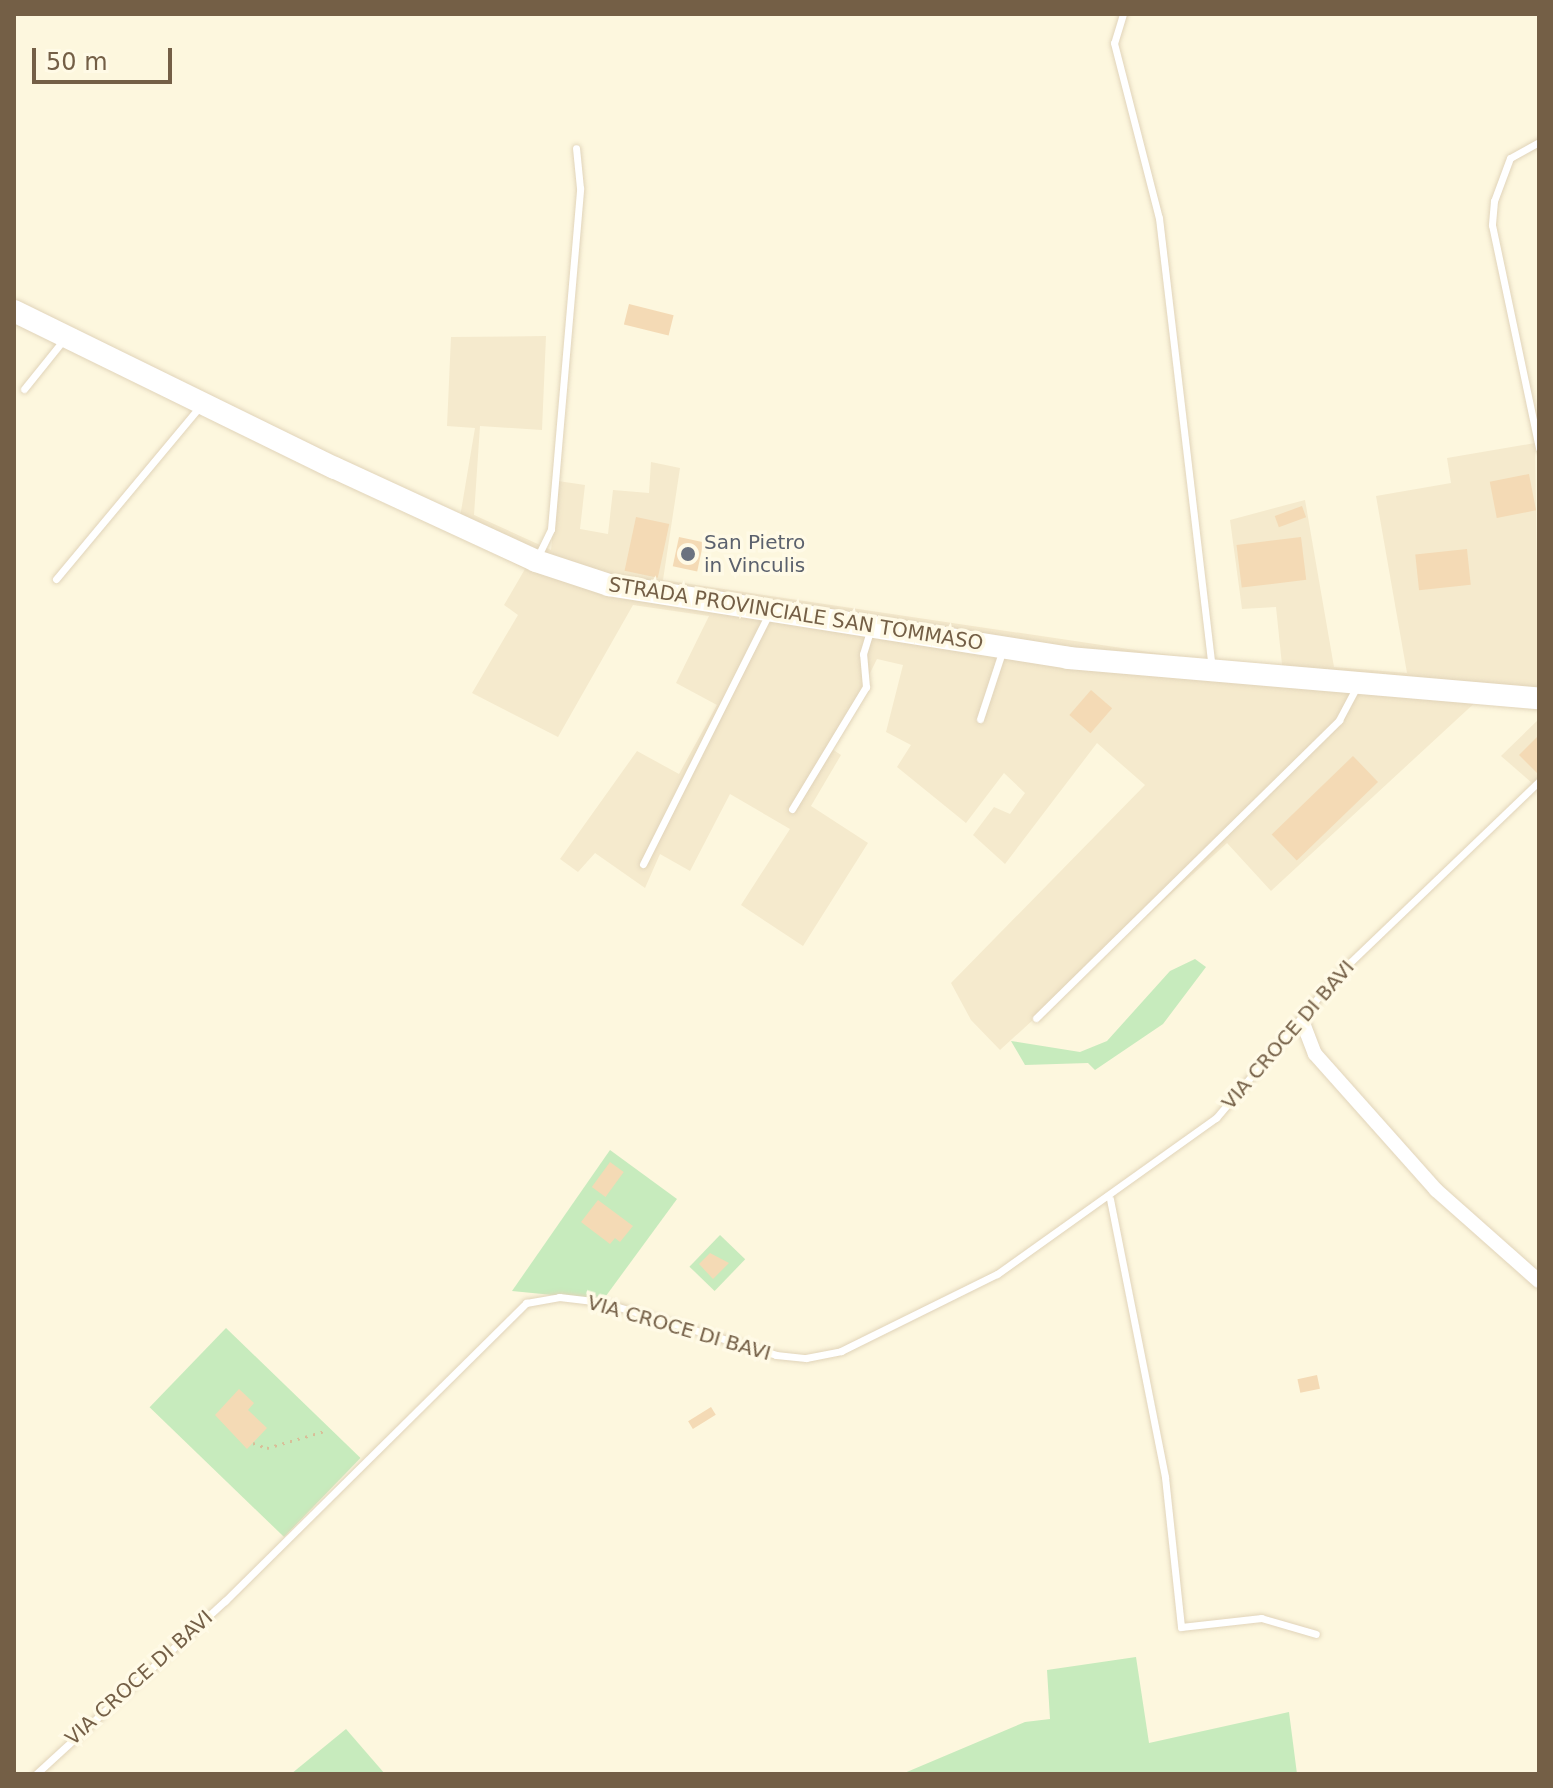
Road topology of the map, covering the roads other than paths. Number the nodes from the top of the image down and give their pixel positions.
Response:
1 (1123, 14) edge
2 (1539, 142) edge
3 (576, 148) dead end
4 (14, 311) edge
5 (66, 337) junction
6 (24, 389) dead end
7 (202, 403) junction
8 (1539, 448) edge
9 (536, 561) junction
10 (56, 579) dead end
11 (770, 612) junction
12 (870, 629) junction
13 (1004, 648) junction
14 (1213, 673) junction
15 (1359, 683) junction
16 (1539, 698) edge
17 (980, 719) dead end
18 (1539, 781) edge
19 (792, 809) dead end
20 (643, 864) dead end
21 (1036, 1018) dead end
22 (1303, 1023) junction
23 (1110, 1199) junction
24 (1539, 1281) edge
25 (1316, 1634) dead end
26 (36, 1774) edge

1 - 14 lane
2 - 8 lane
3 - 9 lane
4 - 5 street, STRADA PROVINCIALE SAN TOMMASO
5 - 6 lane
5 - 7 street, STRADA PROVINCIALE SAN TOMMASO
7 - 9 street, STRADA PROVINCIALE SAN TOMMASO
7 - 10 lane
9 - 11 street, STRADA PROVINCIALE SAN TOMMASO
11 - 12 street, STRADA PROVINCIALE SAN TOMMASO
11 - 20 lane
12 - 13 street, STRADA PROVINCIALE SAN TOMMASO
12 - 19 lane
13 - 14 street, STRADA PROVINCIALE SAN TOMMASO
13 - 17 lane
14 - 15 street, STRADA PROVINCIALE SAN TOMMASO
15 - 16 street, STRADA PROVINCIALE SAN TOMMASO
15 - 21 lane
18 - 22 lane, VIA CROCE DI BAVI
22 - 23 lane, VIA CROCE DI BAVI
22 - 24 street
23 - 25 lane
23 - 26 lane, VIA CROCE DI BAVI

